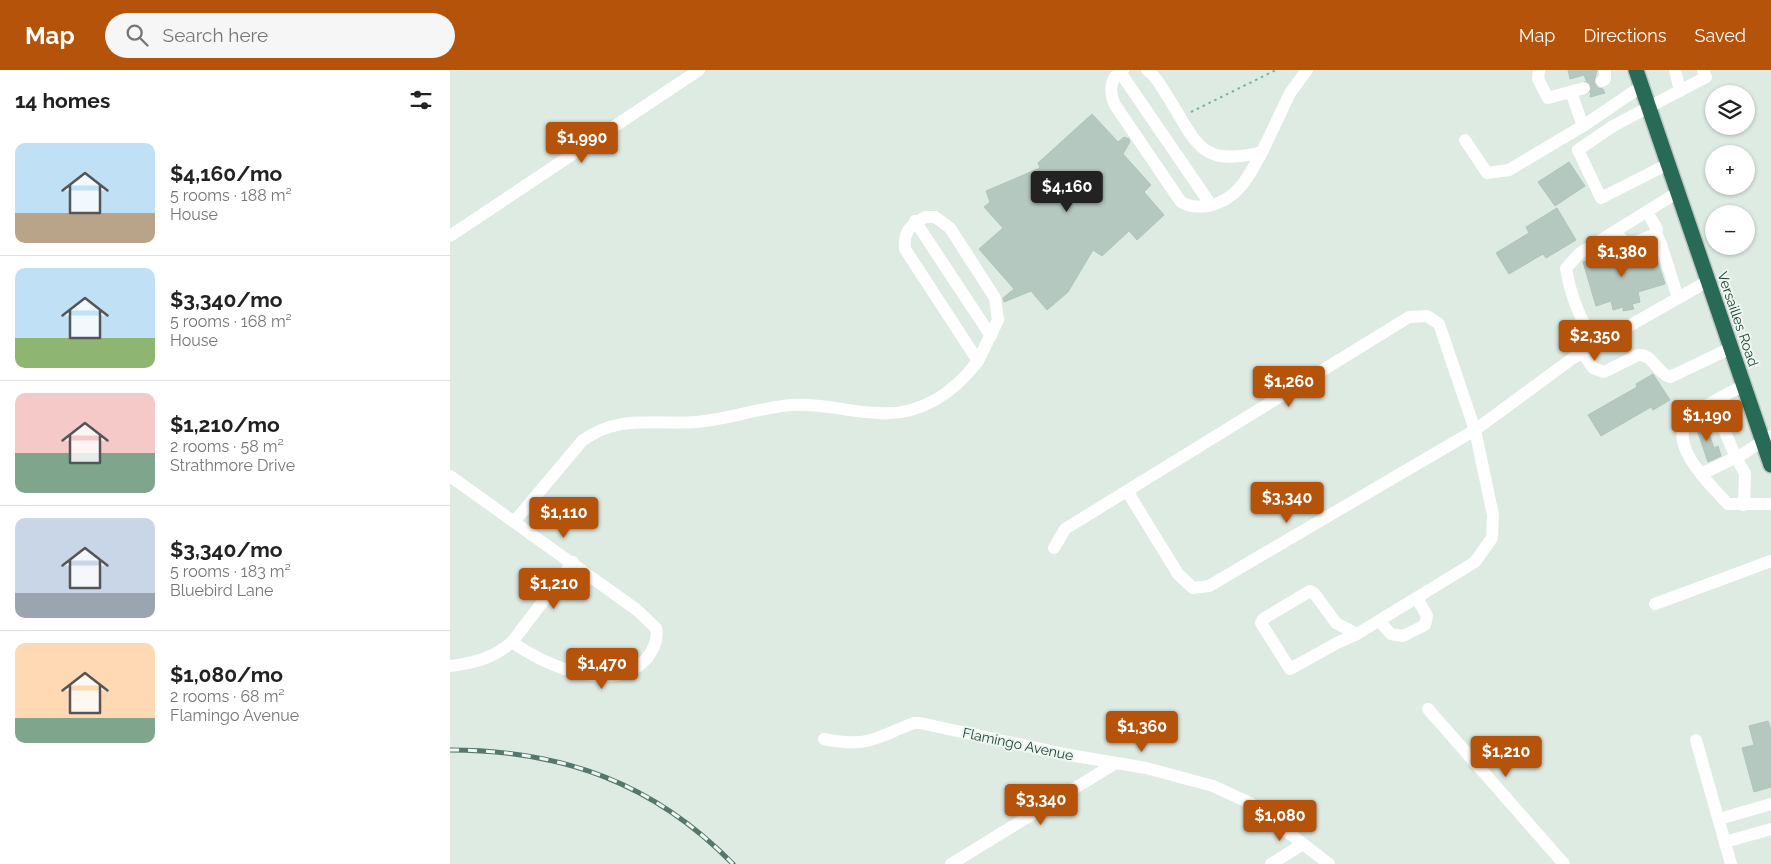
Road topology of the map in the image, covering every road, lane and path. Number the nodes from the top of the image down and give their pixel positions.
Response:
1 (698, 70) edge
2 (1147, 70) edge
3 (1276, 70) edge
4 (1306, 70) edge
5 (1539, 70) edge
6 (1636, 70) edge
7 (1675, 70) edge
8 (1703, 70) edge
9 (1122, 71) edge
10 (1642, 86) junction
11 (1584, 88) tunnel mouth
12 (1680, 91) junction
13 (1571, 92) junction
14 (1649, 107) junction
15 (1182, 118) junction
16 (1583, 126) junction
17 (1465, 140) dead end
18 (1262, 152) junction
19 (1668, 164) junction
20 (1678, 192) junction
21 (1211, 205) junction
22 (1647, 212) junction
23 (914, 221) junction
24 (1616, 233) junction
25 (1656, 234) junction
26 (450, 236) edge
27 (1708, 281) junction
28 (1678, 298) junction
29 (991, 336) junction
30 (1597, 345) junction
31 (1731, 348) junction
32 (1583, 353) junction
33 (978, 361) junction
34 (1744, 385) junction
35 (1713, 403) junction
36 (1474, 430) junction
37 (1767, 438) edge
38 (1736, 458) junction
39 (1771, 465) edge
40 (1700, 474) junction
41 (450, 476) edge
42 (1127, 491) junction
43 (1771, 504) edge
44 (1744, 505) junction
45 (514, 522) junction
46 (1054, 548) dead end
47 (1771, 561) edge
48 (573, 562) junction
49 (1417, 598) junction
50 (1655, 604) dead end
51 (1380, 621) junction
52 (1357, 634) junction
53 (512, 642) junction
54 (450, 666) edge
55 (1428, 709) dead end
56 (824, 739) dead end
57 (1696, 740) dead end
58 (1116, 763) junction
59 (1771, 804) edge
60 (1719, 819) junction
61 (1771, 830) edge
62 (1725, 842) junction
63 (1303, 844) junction
64 (951, 864) edge
65 (1271, 864) edge
66 (1329, 864) edge
67 (1564, 864) edge
68 (1731, 864) edge

1 - 26 street
2 - 15 street
3 - 15 path
4 - 18 street
5 - 13 street
6 - 10 highway, Versailles Road
7 - 12 street
8 - 12 street
9 - 21 street
9 - 21 street
10 - 14 highway, Versailles Road
10 - 16 street
11 - 13 street
12 - 14 street
13 - 16 street
14 - 19 highway, Versailles Road
14 - 19 street
15 - 18 street
16 - 17 street
18 - 21 street
19 - 20 highway, Versailles Road
20 - 22 street
20 - 27 highway, Versailles Road
22 - 24 street
22 - 25 street
23 - 29 street
23 - 29 street
23 - 33 street
24 - 25 street
24 - 30 street
25 - 28 street
27 - 28 street
27 - 31 highway, Versailles Road
28 - 30 street
29 - 33 street
30 - 32 street
31 - 32 street
31 - 34 highway, Versailles Road
32 - 36 street
33 - 45 street
34 - 35 street
34 - 37 highway, Versailles Road
35 - 38 street
35 - 40 street
36 - 42 street
36 - 42 street
36 - 49 street
37 - 38 street
37 - 39 highway, Versailles Road
38 - 40 street
38 - 44 street
40 - 44 street
41 - 45 street
42 - 46 street
43 - 44 street
45 - 48 street
47 - 50 street
48 - 53 street
48 - 53 street
49 - 51 street
49 - 51 street
51 - 52 street
52 - 52 street
53 - 54 street
55 - 67 street
56 - 58 street, Flamingo Avenue
57 - 60 street
58 - 63 street, Flamingo Avenue
58 - 64 street
59 - 60 street
60 - 62 street
61 - 62 street
62 - 68 street
63 - 65 street
63 - 66 street, Flamingo Avenue

